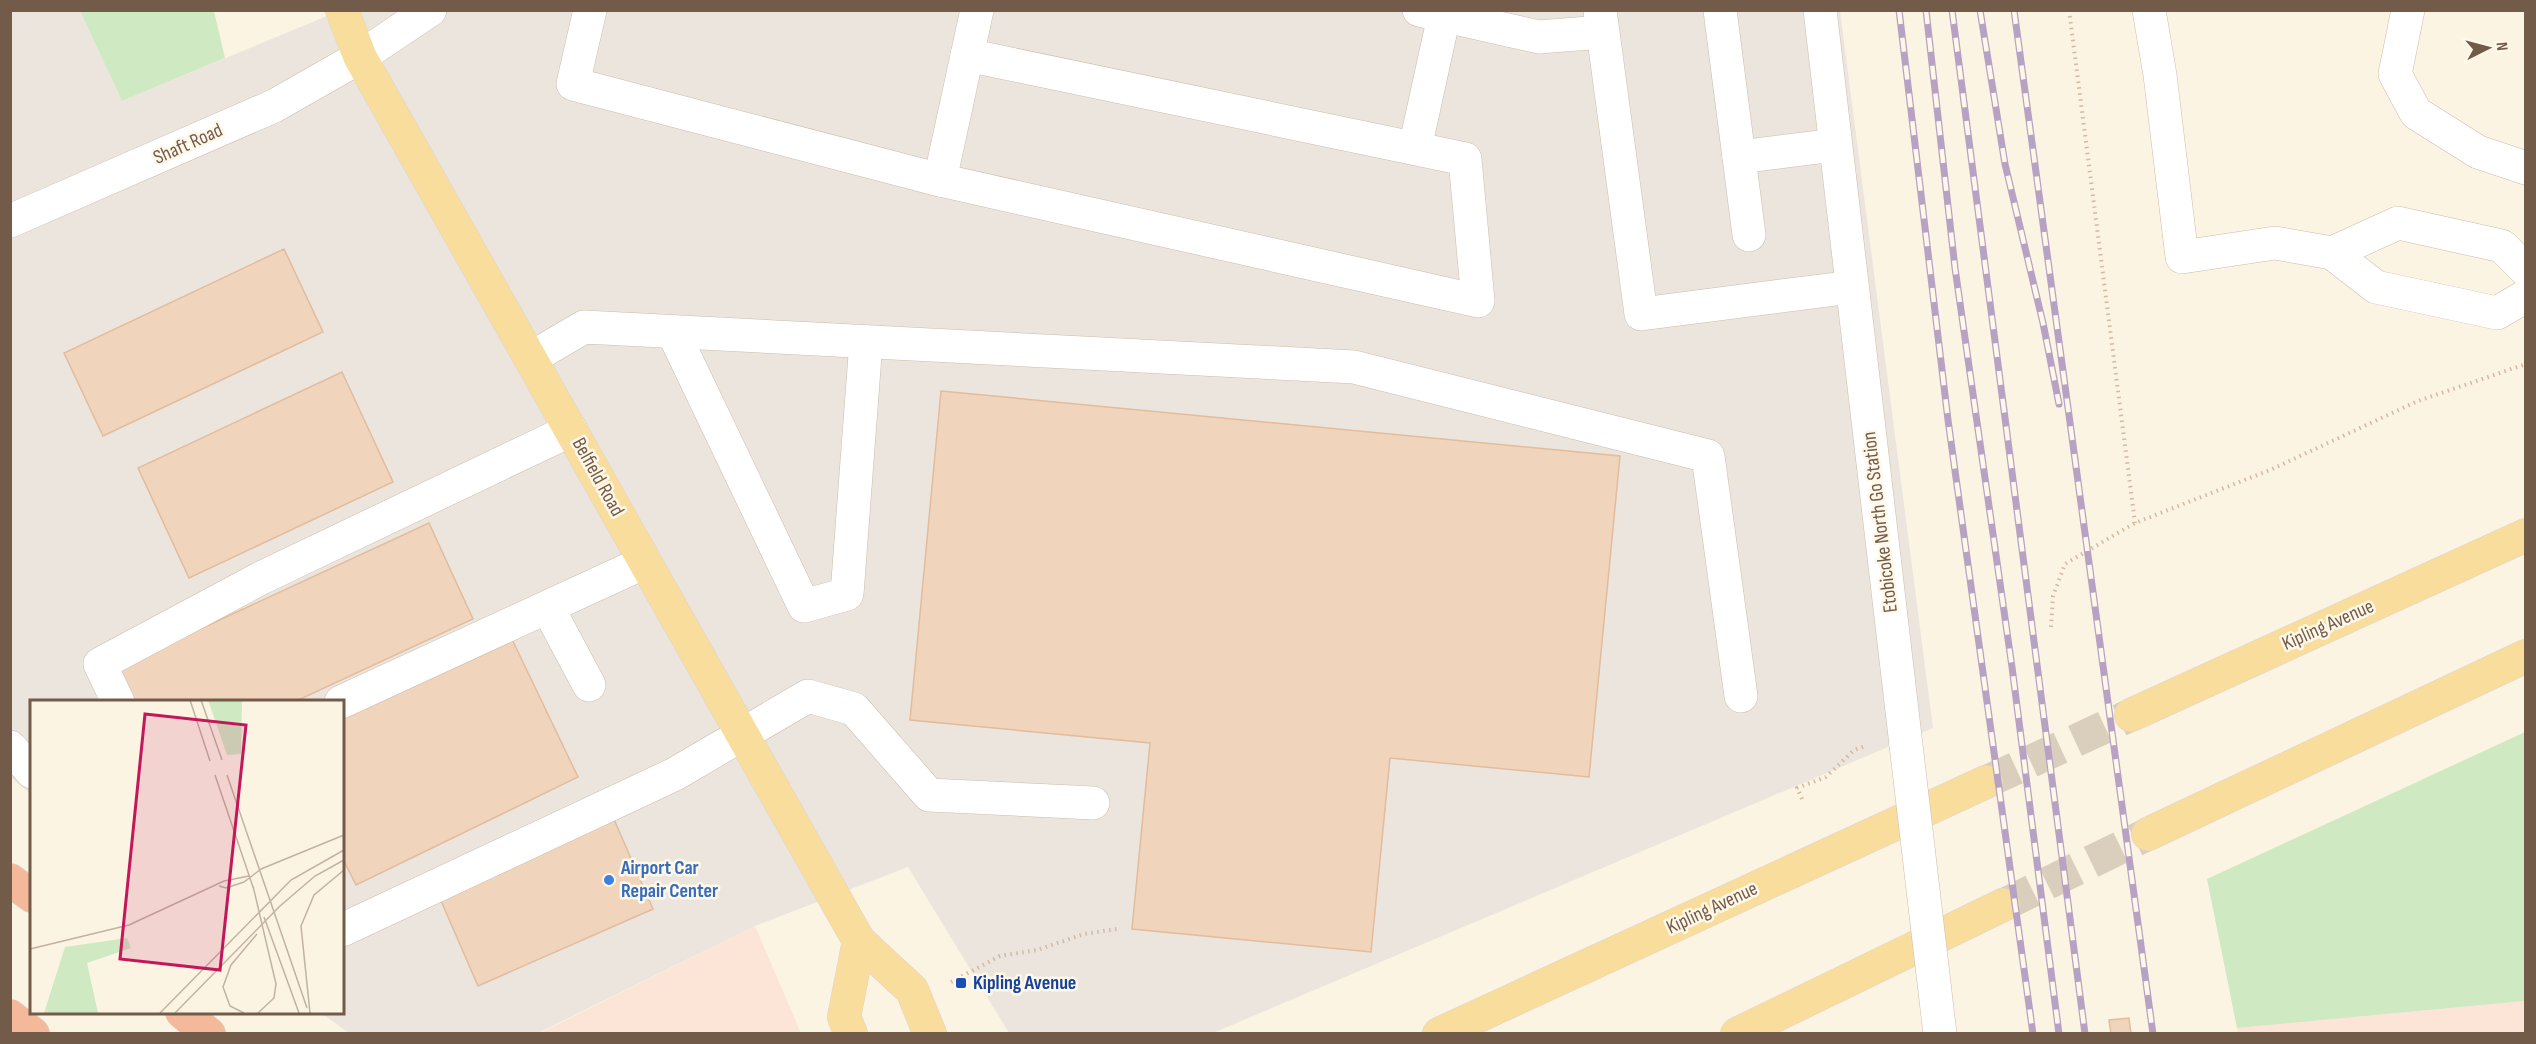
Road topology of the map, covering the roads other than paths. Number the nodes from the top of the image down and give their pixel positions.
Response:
1 (342, 10) edge
2 (430, 10) edge
3 (590, 10) edge
4 (977, 10) edge
5 (1720, 10) edge
6 (1820, 10) edge
7 (2149, 10) edge
8 (2408, 10) edge
9 (1432, 13) edge
10 (1601, 21) edge
11 (967, 55) junction
12 (360, 57) junction
13 (1835, 145) junction
14 (1414, 148) junction
15 (1739, 157) junction
16 (2526, 168) edge
17 (940, 180) junction
18 (10, 221) edge
19 (1749, 235) dead end
20 (2332, 253) junction
21 (2526, 270) edge
22 (1852, 287) junction
23 (2526, 296) edge
24 (673, 332) junction
25 (866, 342) junction
26 (531, 358) junction
27 (571, 430) junction
28 (2526, 535) edge
29 (645, 562) junction
30 (548, 608) junction
31 (2526, 656) edge
32 (589, 685) dead end
33 (1742, 696) dead end
34 (117, 700) edge
35 (344, 700) edge
36 (2131, 715) tunnel mouth
37 (744, 735) junction
38 (10, 747) edge
39 (30, 770) edge
40 (1986, 782) tunnel mouth
41 (1093, 803) dead end
42 (2148, 834) tunnel mouth
43 (10, 880) edge
44 (30, 895) edge
45 (2002, 904) tunnel mouth
46 (344, 929) edge
47 (859, 941) junction
48 (184, 1014) edge
49 (10, 1016) edge
50 (33, 1034) edge
51 (209, 1034) edge
52 (851, 1034) edge
53 (930, 1034) edge
54 (1438, 1034) edge
55 (1737, 1034) edge
56 (1940, 1034) edge

1 - 12 main road, Belfield Road
2 - 12 street, Shaft Road
3 - 17 street
4 - 11 street
5 - 15 street
6 - 13 street, Etobicoke North Go Station
7 - 20 street
8 - 16 street
9 - 10 street
9 - 14 street
10 - 22 street
11 - 14 street
11 - 17 street
12 - 18 street, Shaft Road
12 - 26 main road, Belfield Road
13 - 15 street
13 - 22 street, Etobicoke North Go Station
14 - 17 street
15 - 19 street
20 - 21 street
20 - 23 street
22 - 56 street, Etobicoke North Go Station, bridge
24 - 25 street
24 - 25 street
24 - 26 street
25 - 33 street
26 - 27 main road, Belfield Road
27 - 29 main road, Belfield Road
27 - 34 street
28 - 36 main road, Kipling Avenue
29 - 30 street
29 - 37 main road, Belfield Road
30 - 32 street
30 - 35 street
31 - 42 main road
37 - 41 street
37 - 46 street
37 - 47 main road, Belfield Road
38 - 39 street
40 - 54 main road, Kipling Avenue
43 - 44 highway
45 - 55 main road
47 - 52 main road
47 - 53 main road, Belfield Road
48 - 51 highway
49 - 50 highway

